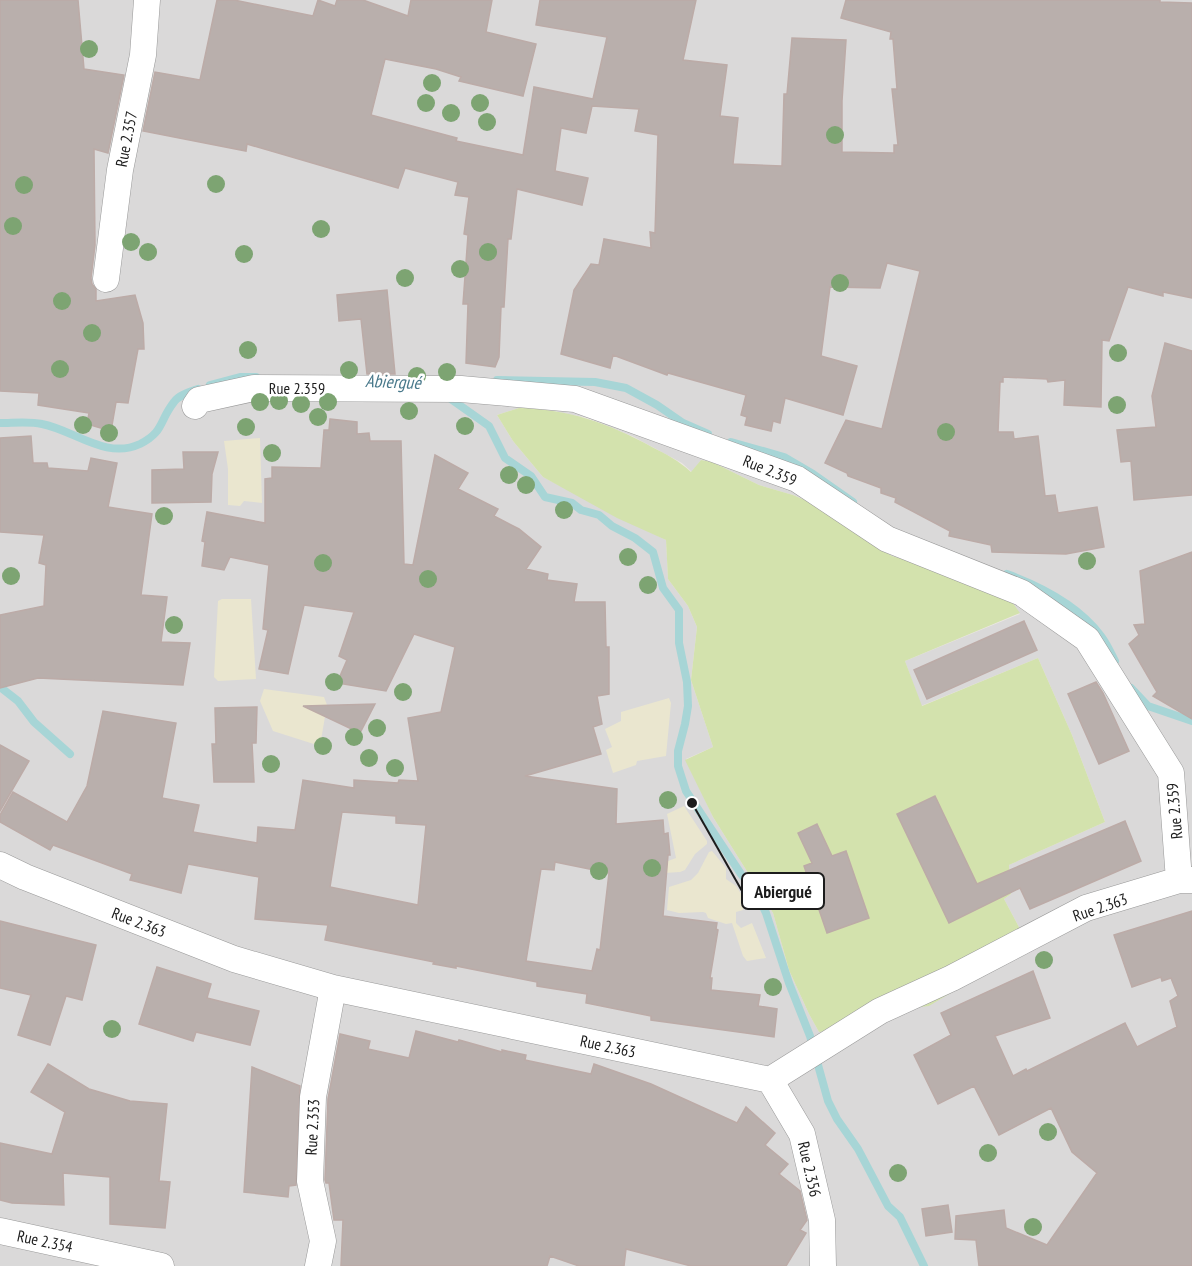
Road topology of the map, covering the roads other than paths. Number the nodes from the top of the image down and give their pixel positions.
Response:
1 (147, 0) edge
2 (106, 279) dead end
3 (195, 406) dead end
4 (0, 865) edge
5 (1186, 880) edge
6 (333, 988) junction
7 (770, 1080) junction
8 (0, 1231) edge
9 (160, 1266) edge
10 (318, 1266) edge
11 (823, 1266) edge

1 - 2 street, Rue 2.357
3 - 5 street, Rue 2.359
4 - 6 street, Rue 2.363
5 - 7 street, Rue 2.363
6 - 7 street, Rue 2.363
6 - 10 street, Rue 2.353
7 - 11 street, Rue 2.356
8 - 9 street, Rue 2.354

